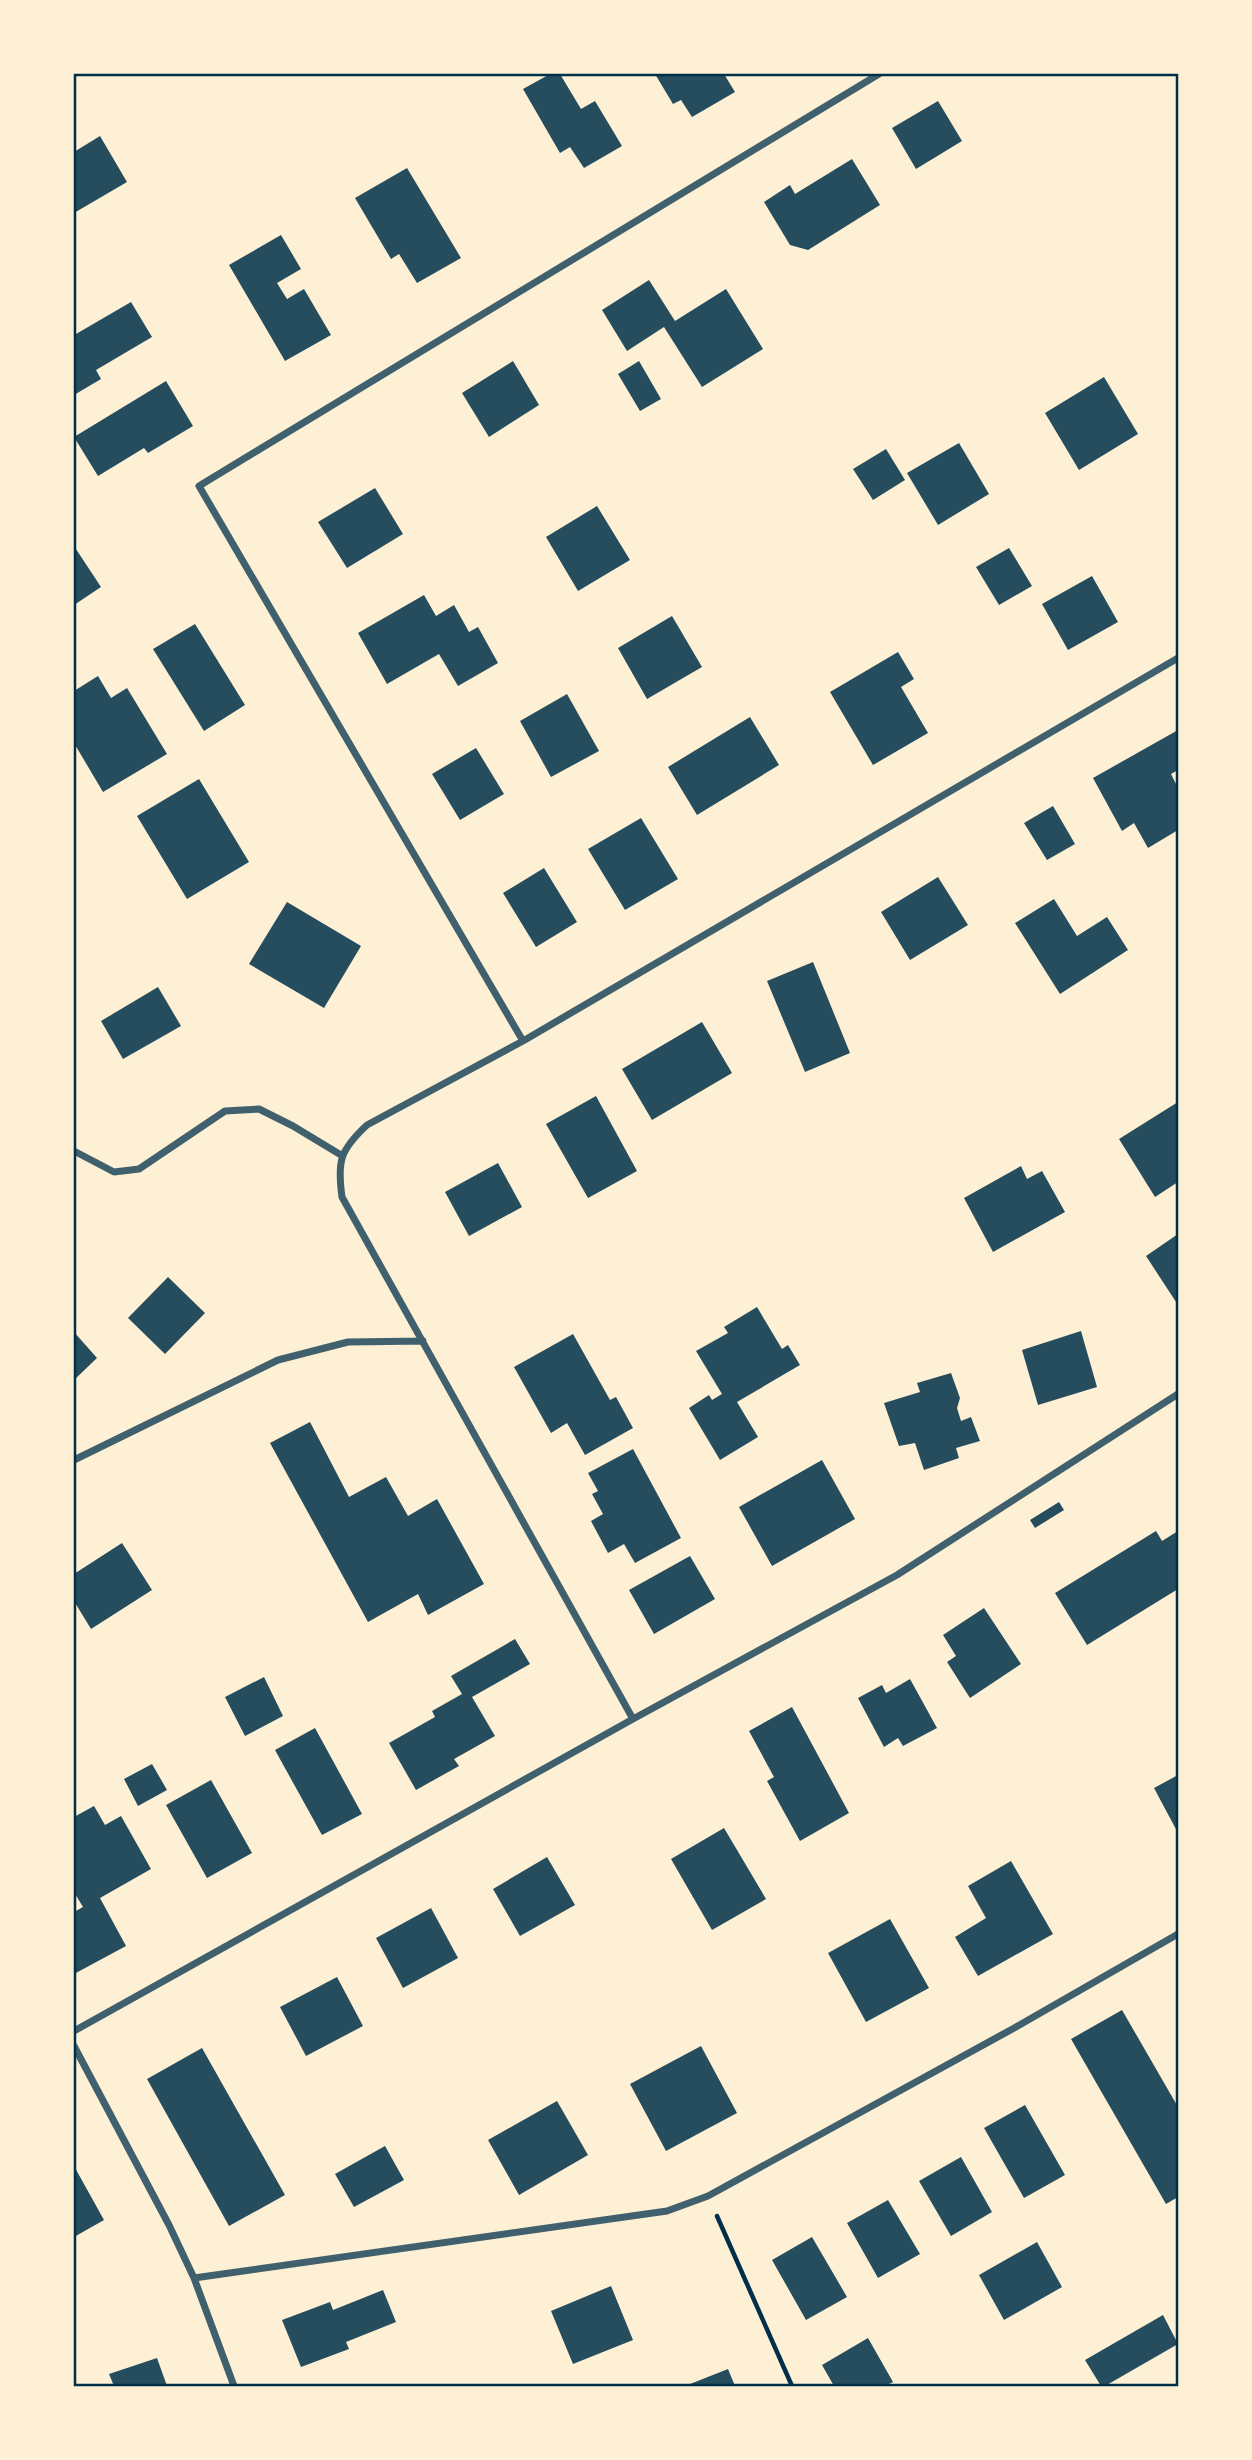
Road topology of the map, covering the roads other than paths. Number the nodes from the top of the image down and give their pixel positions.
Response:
1 (879, 74) edge
2 (1178, 659) edge
3 (523, 1041) junction
4 (74, 1151) edge
5 (341, 1155) junction
6 (423, 1340) junction
7 (1178, 1394) edge
8 (74, 1460) edge
9 (633, 1719) junction
10 (1178, 1934) edge
11 (74, 2031) edge
12 (74, 2046) edge
13 (194, 2278) junction
14 (234, 2386) edge

1 - 3 street
2 - 3 street
3 - 5 street
4 - 5 street
5 - 6 street
6 - 8 street
6 - 9 street
7 - 9 street
9 - 11 street
10 - 13 street
12 - 13 street
13 - 14 street

